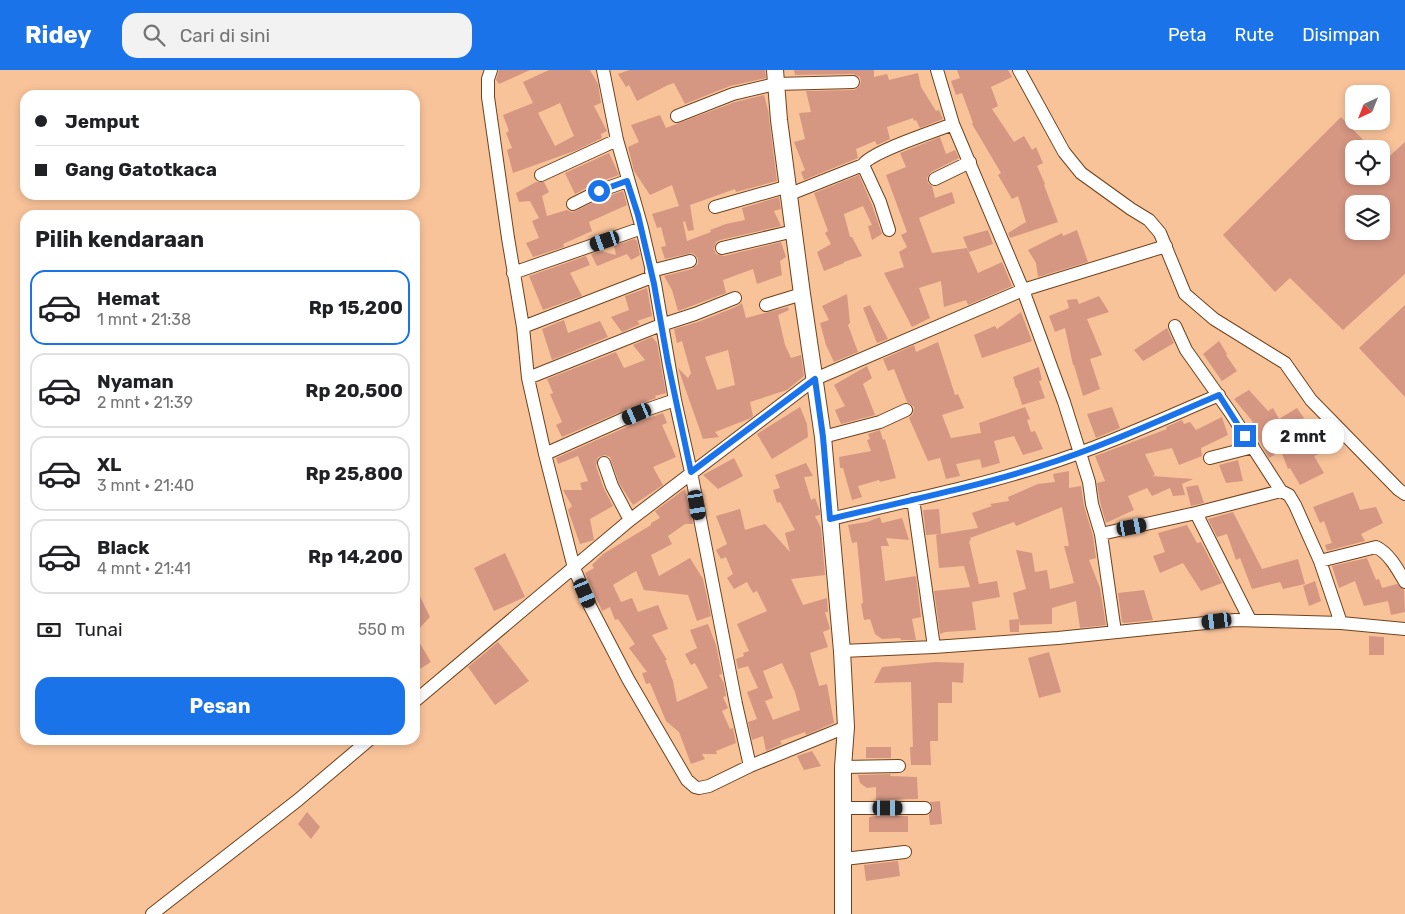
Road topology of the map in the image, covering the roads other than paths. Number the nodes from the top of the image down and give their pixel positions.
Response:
1 (491, 70) edge
2 (603, 70) edge
3 (937, 70) edge
4 (1019, 70) edge
5 (775, 77) edge
6 (853, 82) dead end
7 (677, 116) dead end
8 (953, 124) junction
9 (617, 140) junction
10 (970, 162) junction
11 (863, 166) junction
12 (541, 175) dead end
13 (936, 179) dead end
14 (627, 181) junction
15 (789, 190) junction
16 (573, 204) dead end
17 (715, 207) dead end
18 (642, 228) junction
19 (889, 230) dead end
20 (794, 231) junction
21 (1166, 246) junction
22 (722, 248) dead end
23 (690, 260) dead end
24 (513, 273) junction
25 (651, 274) junction
26 (1023, 290) junction
27 (802, 294) junction
28 (735, 298) dead end
29 (766, 305) dead end
30 (661, 325) junction
31 (523, 326) junction
32 (1175, 326) dead end
33 (528, 378) junction
34 (815, 379) junction
35 (1219, 395) junction
36 (675, 400) junction
37 (906, 410) dead end
38 (823, 437) junction
39 (1253, 448) junction
40 (1080, 453) junction
41 (545, 454) junction
42 (1210, 458) dead end
43 (604, 463) dead end
44 (691, 472) junction
45 (1281, 491) junction
46 (1405, 494) edge
47 (913, 499) junction
48 (1196, 513) junction
49 (830, 519) junction
50 (630, 520) junction
51 (1101, 534) junction
52 (1320, 560) junction
53 (574, 568) junction
54 (1405, 582) edge
55 (1250, 620) junction
56 (1341, 623) junction
57 (1405, 629) edge
58 (1115, 632) junction
59 (934, 647) junction
60 (842, 651) junction
61 (420, 698) edge
62 (846, 727) junction
63 (363, 745) edge
64 (750, 766) junction
65 (899, 766) dead end
66 (843, 767) junction
67 (844, 808) junction
68 (925, 808) dead end
69 (905, 852) dead end
70 (844, 859) junction
71 (152, 914) edge
72 (843, 914) edge

1 - 24 street
2 - 9 street
3 - 8 street
4 - 21 street
5 - 6 street
5 - 7 street
5 - 15 street
8 - 10 street
8 - 11 street
9 - 12 street
9 - 14 street
10 - 13 street
10 - 26 street
11 - 15 street
11 - 19 street
14 - 16 street
14 - 18 street
15 - 17 street
15 - 20 street
18 - 24 street
18 - 25 street
20 - 22 street
20 - 27 street
21 - 26 street
21 - 46 street
23 - 25 street
24 - 31 street
25 - 30 street
25 - 31 street
26 - 34 street
26 - 40 street
27 - 29 street
27 - 34 street
28 - 30 street
30 - 33 street
30 - 36 street
31 - 33 street
32 - 35 street
33 - 41 street
34 - 38 street
34 - 44 street
35 - 39 street
35 - 40 street
36 - 41 street
36 - 44 street
37 - 38 street
38 - 49 street
39 - 42 street
39 - 45 street
40 - 47 street
40 - 51 street
41 - 53 street
43 - 50 street
44 - 50 street
44 - 64 street
45 - 48 street
45 - 52 street
47 - 49 street
47 - 59 street
48 - 51 street
48 - 55 street
49 - 60 street
50 - 53 street
51 - 58 street
52 - 54 street
52 - 56 street
53 - 61 street
53 - 64 street
55 - 56 street
55 - 58 street
56 - 57 street
58 - 59 street
59 - 60 street
60 - 62 street
62 - 64 street
62 - 66 street
63 - 71 street
65 - 66 street
66 - 67 street
67 - 68 street
67 - 70 street
69 - 70 street
70 - 72 street

